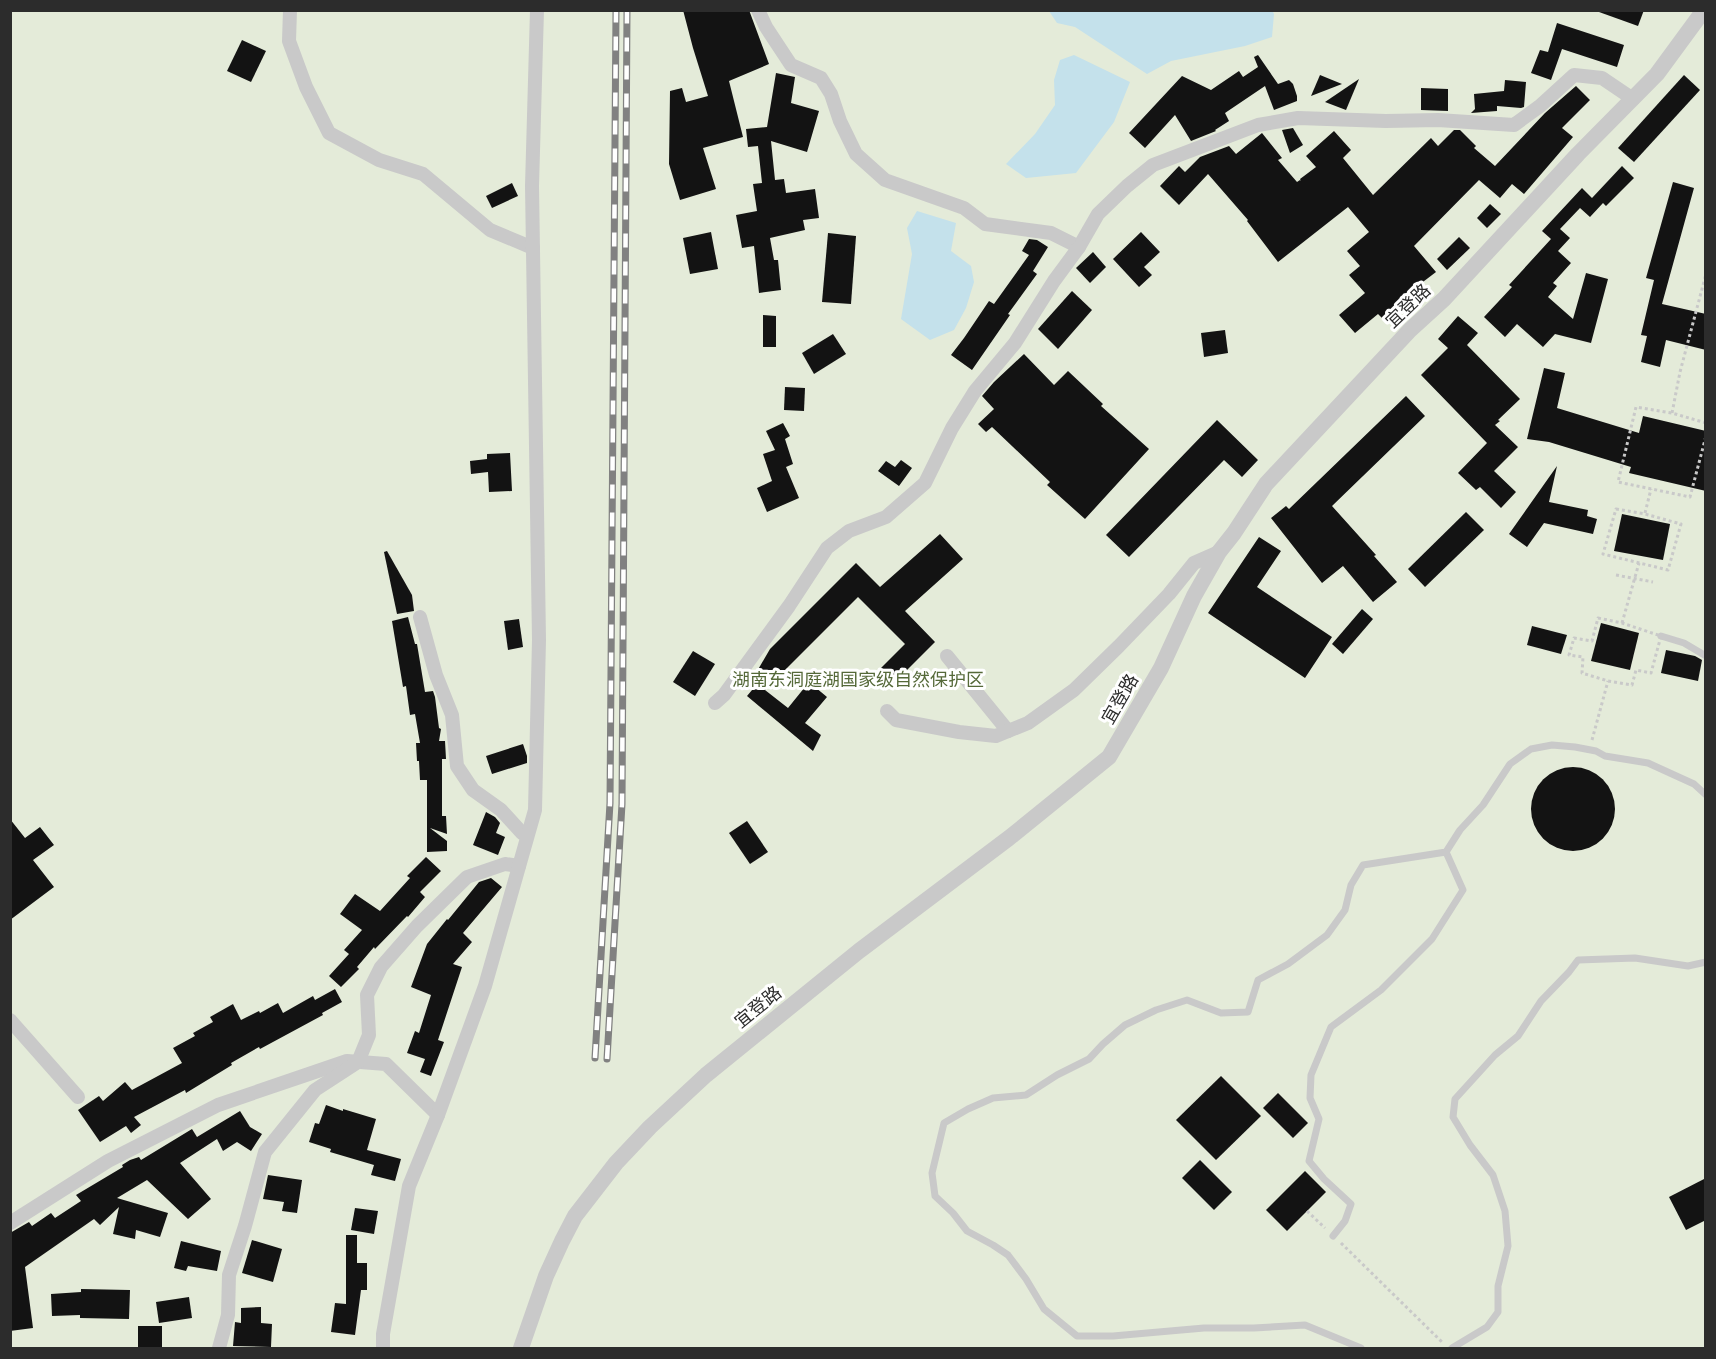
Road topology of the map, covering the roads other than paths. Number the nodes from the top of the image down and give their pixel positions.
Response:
1 (290, 10) edge
2 (537, 10) edge
3 (758, 10) edge
4 (1704, 10) edge
5 (1633, 99) junction
6 (1079, 247) junction
7 (533, 248) junction
8 (1219, 552) junction
9 (420, 617) dead end
10 (1660, 636) road end
11 (947, 656) dead end
12 (1706, 656) edge
13 (715, 704) dead end
14 (887, 711) dead end
15 (1008, 731) junction
16 (1706, 795) edge
17 (522, 833) dead end
18 (1446, 852) junction
19 (519, 866) junction
20 (1706, 962) edge
21 (10, 1020) edge
22 (358, 1062) junction
23 (78, 1097) dead end
24 (438, 1115) junction
25 (10, 1223) edge
26 (1333, 1236) road end
27 (219, 1348) edge
28 (383, 1348) edge
29 (521, 1348) edge
30 (1361, 1348) edge
31 (1450, 1348) edge

1 - 7 street
2 - 7 street
3 - 6 street
4 - 5 street, 宜登路
5 - 6 street
5 - 8 street, 宜登路
6 - 13 street
7 - 19 street
8 - 15 street
8 - 29 street, 宜登路
9 - 17 street
10 - 12 lane
11 - 15 street
14 - 15 street
16 - 18 lane
18 - 26 lane
18 - 30 lane
19 - 22 street
19 - 24 street
20 - 31 lane
21 - 23 street
22 - 24 street
22 - 25 street
22 - 27 street
24 - 28 street

